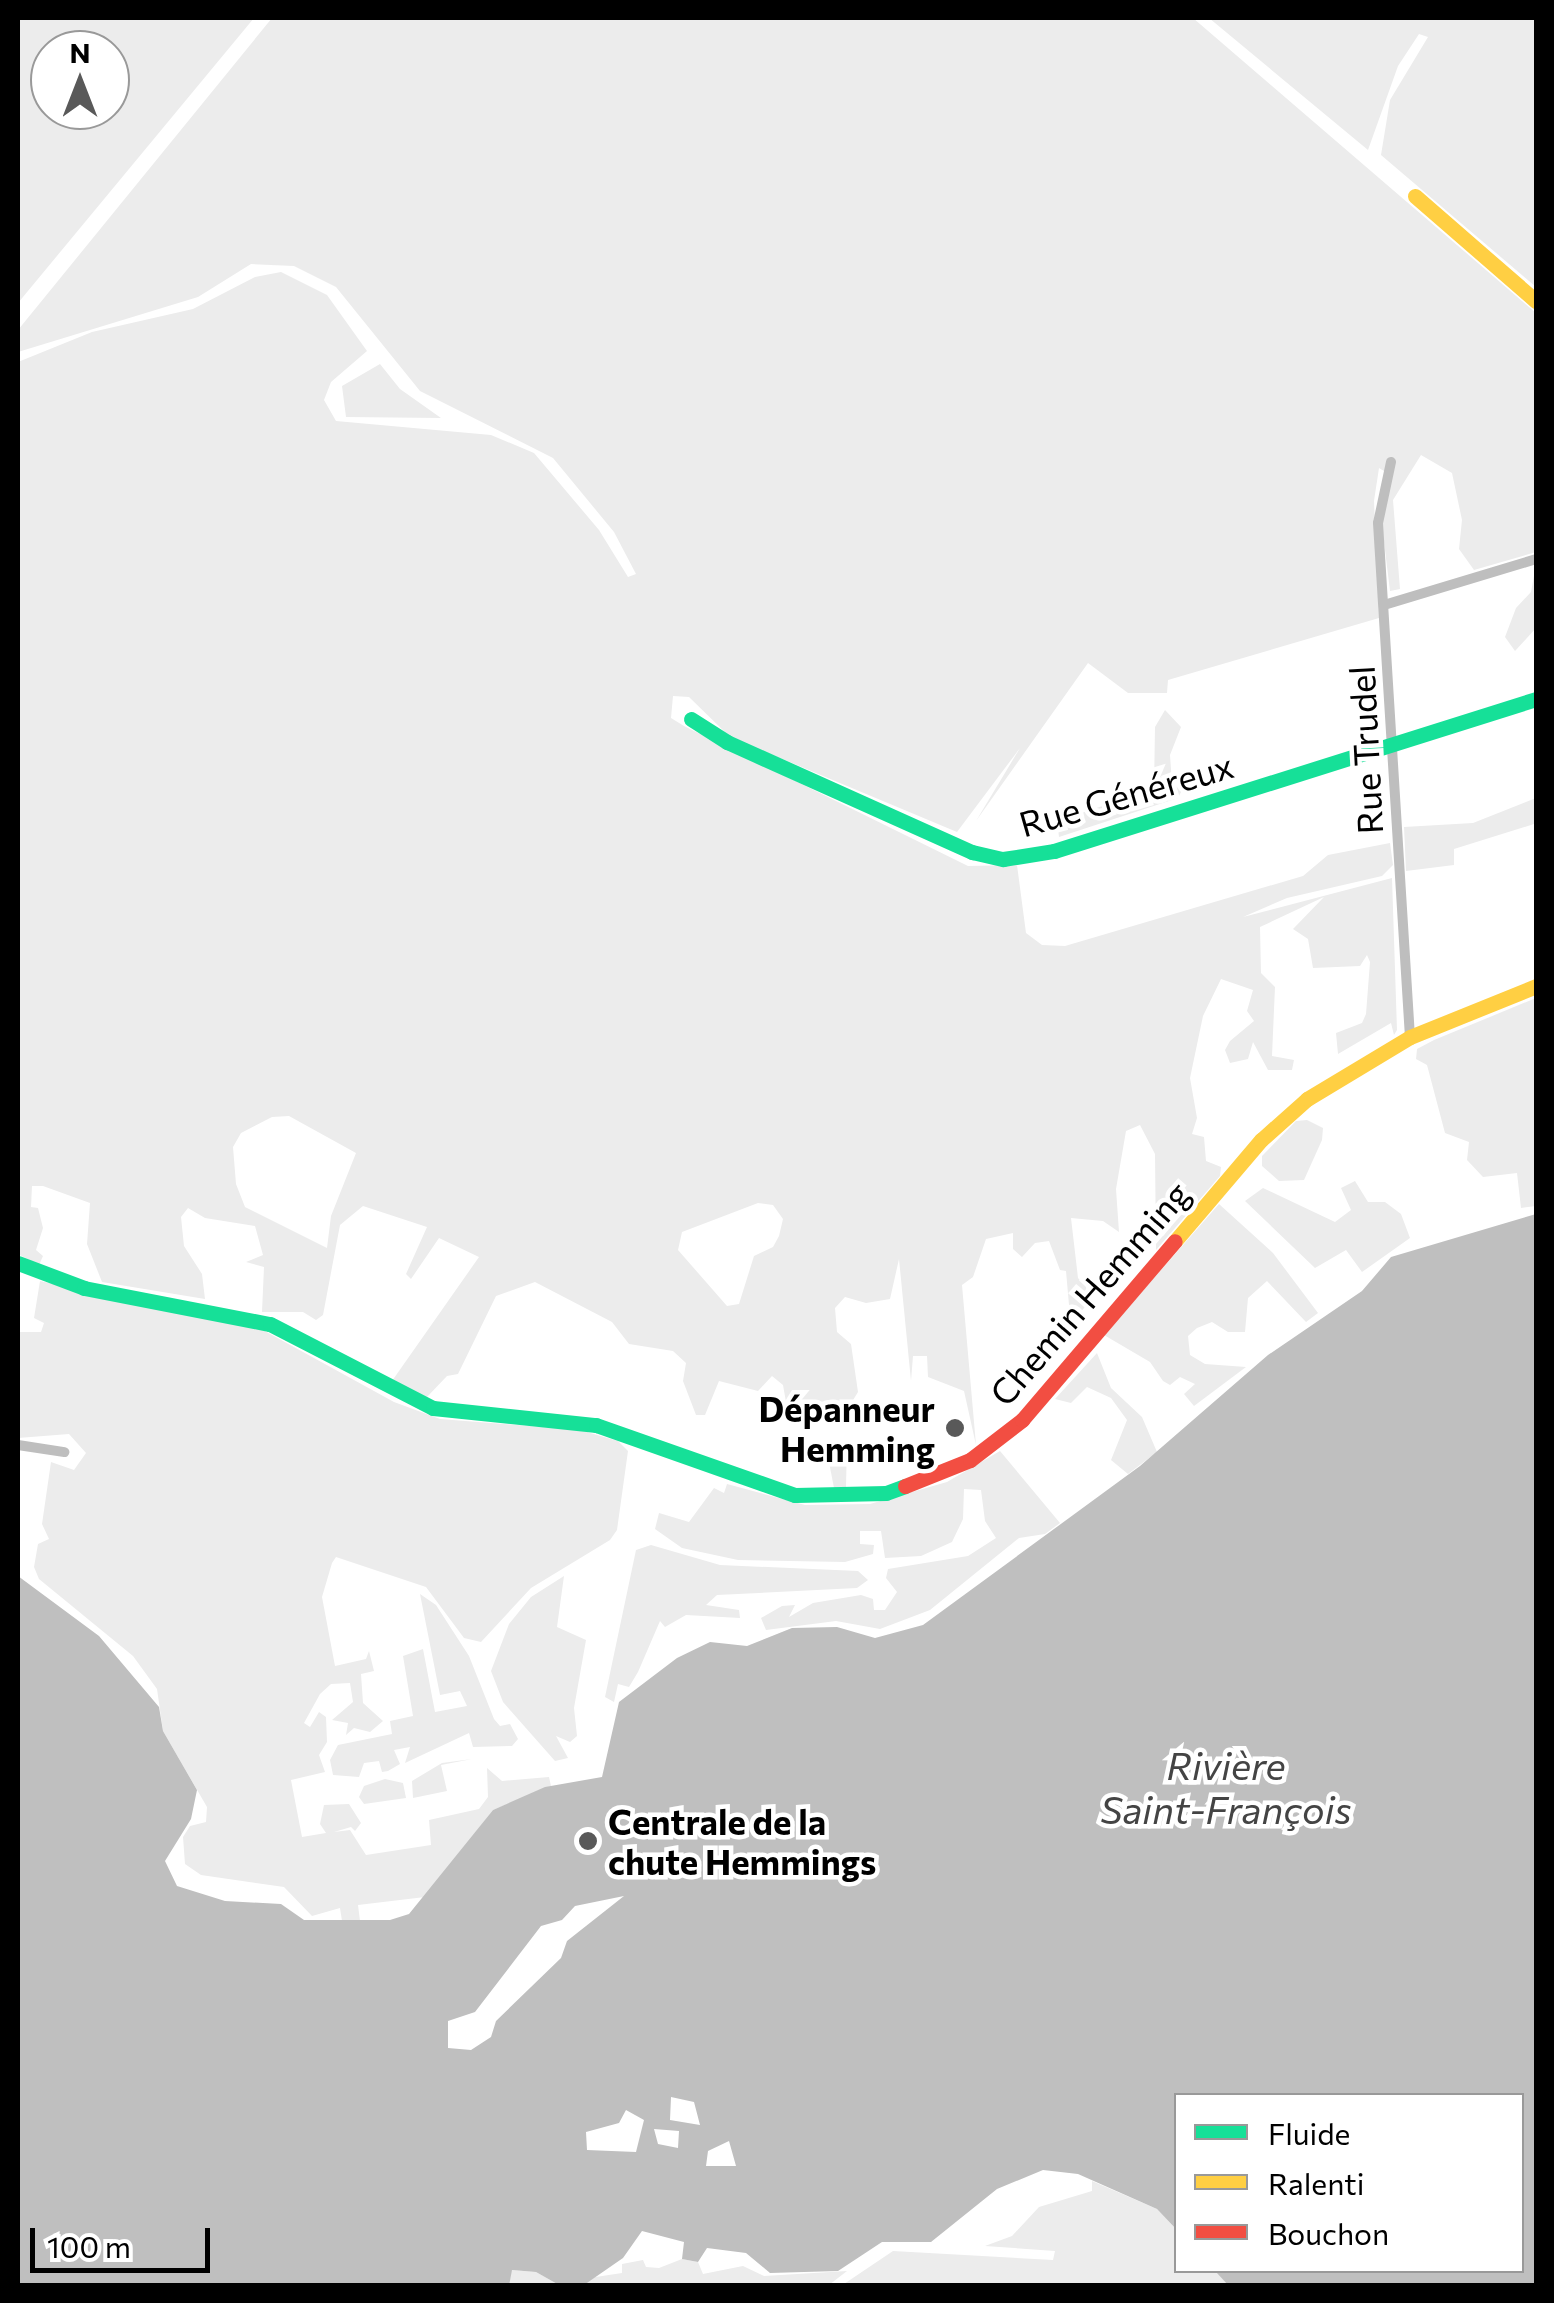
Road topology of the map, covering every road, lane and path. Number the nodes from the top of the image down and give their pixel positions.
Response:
1 (1415, 196) dead end
2 (1536, 302) edge
3 (1390, 462) dead end
4 (1536, 559) edge
5 (1384, 605) junction
6 (1536, 699) edge
7 (691, 718) dead end
8 (1393, 744) junction
9 (1536, 986) edge
10 (1410, 1037) junction
11 (18, 1263) edge
12 (18, 1445) edge
13 (64, 1452) dead end

1 - 2 street
3 - 5 street, Rue Trudel
4 - 5 street
5 - 8 street, Rue Trudel
6 - 8 street, Rue Généreux
7 - 8 street, Rue Généreux
8 - 10 street, Rue Trudel
9 - 10 street, Chemin Hemming
10 - 11 street, Chemin Hemming
12 - 13 street

